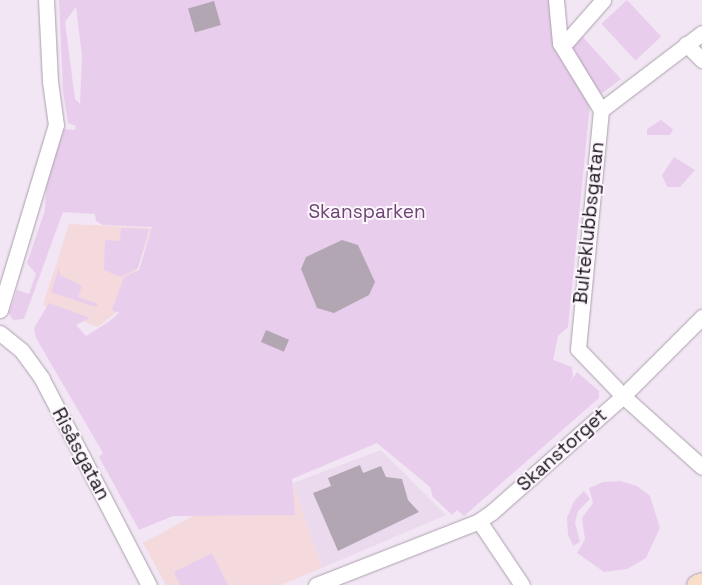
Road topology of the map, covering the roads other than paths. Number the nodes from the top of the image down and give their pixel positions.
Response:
1 (46, 0) edge
2 (556, 0) edge
3 (603, 0) edge
4 (702, 33) edge
5 (560, 43) junction
6 (686, 44) junction
7 (702, 60) edge
8 (600, 110) junction
9 (0, 310) edge
10 (702, 317) edge
11 (0, 333) edge
12 (623, 396) junction
13 (702, 466) edge
14 (479, 521) junction
15 (702, 583) edge
16 (149, 585) edge
17 (316, 585) edge
18 (522, 585) edge
19 (697, 585) edge

1 - 9 street
2 - 5 street
3 - 5 street
4 - 6 street
5 - 8 street
6 - 7 street
6 - 8 street
8 - 12 street, Bulteklubbsgatan
10 - 12 street
11 - 16 street, Risåsgatan
12 - 13 street, Skanstorget
12 - 14 street, Skanstorget
14 - 17 street, Skanstorget
14 - 18 street
15 - 19 main road

